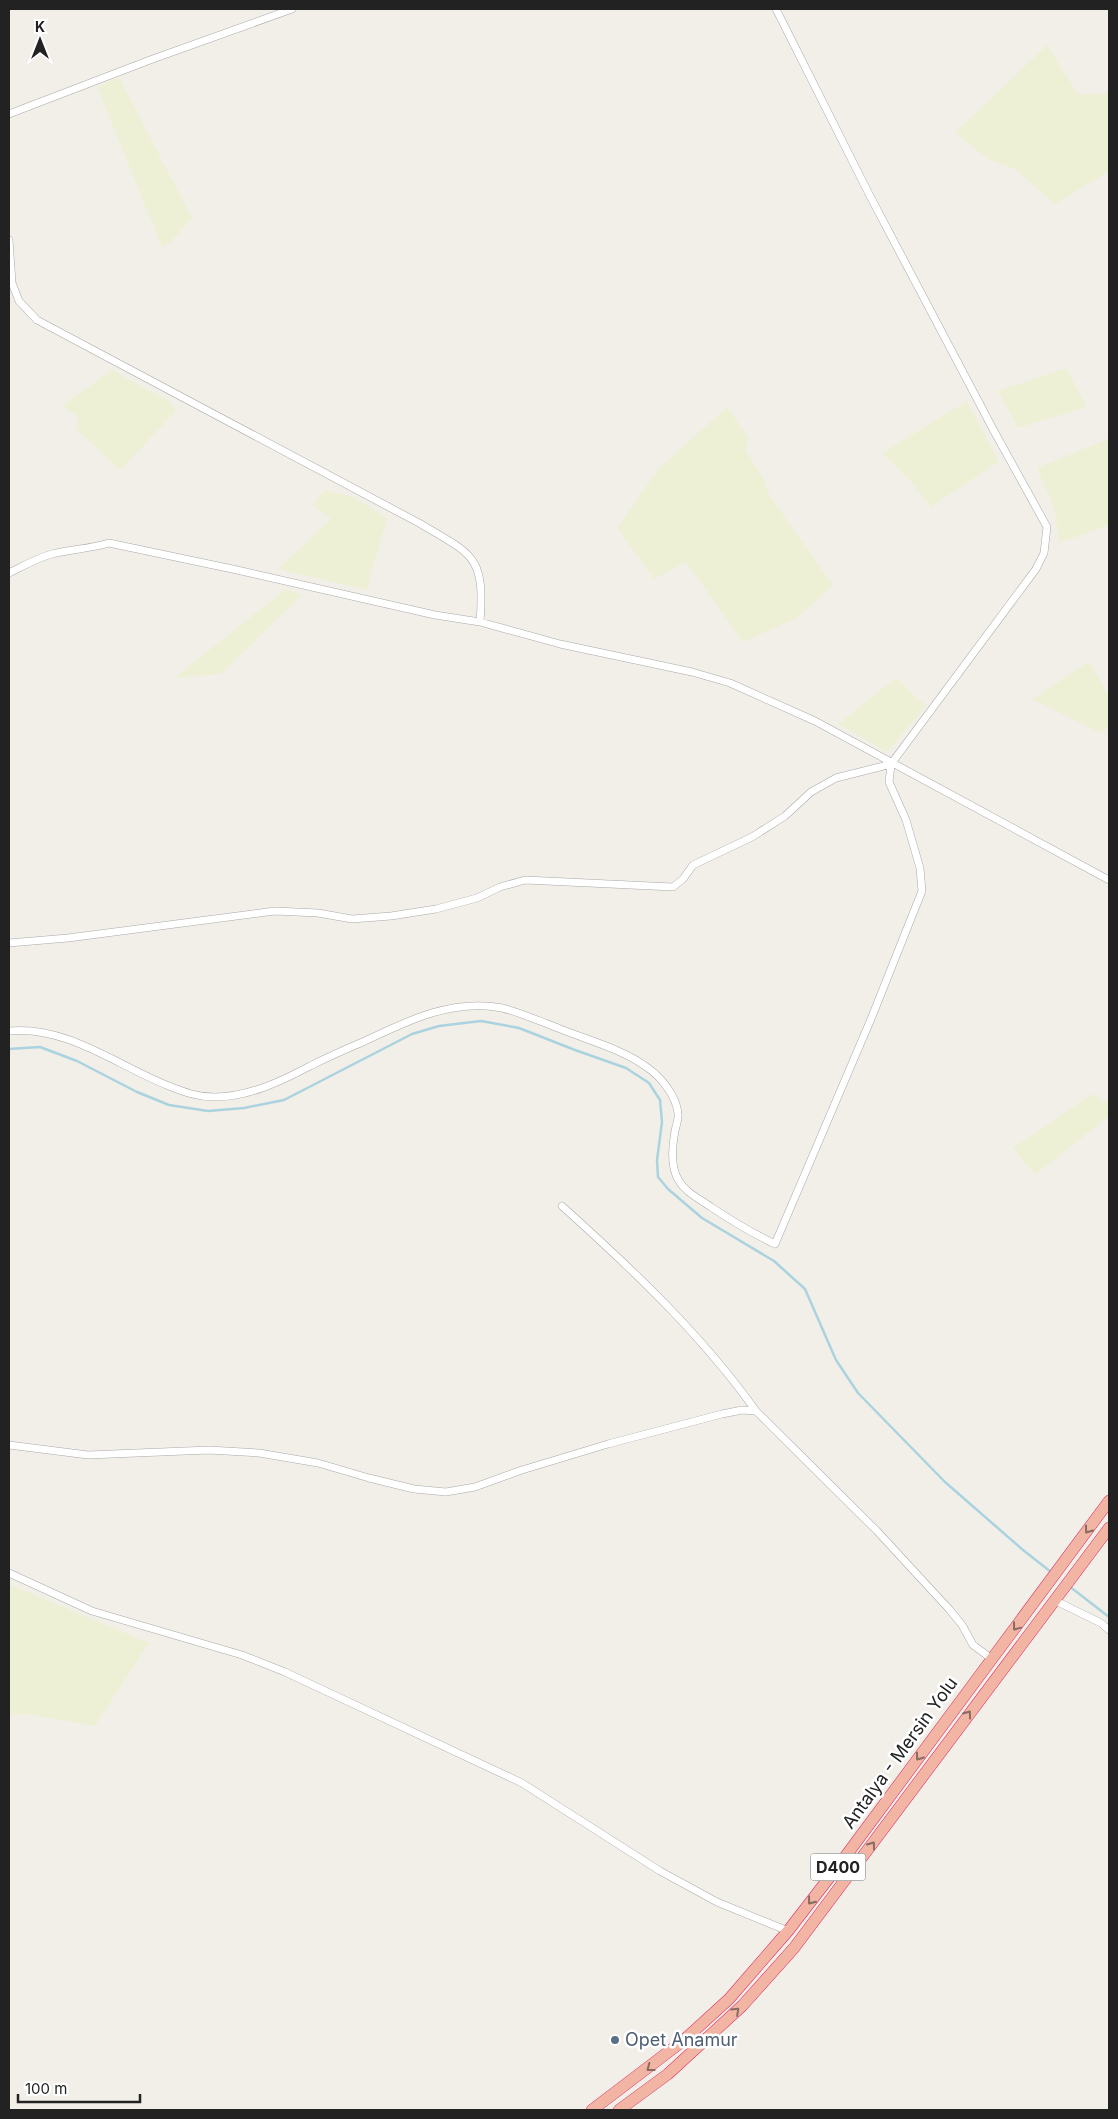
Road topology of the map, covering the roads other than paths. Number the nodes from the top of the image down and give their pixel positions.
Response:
1 (292, 9) edge
2 (776, 9) edge
3 (9, 114) edge
4 (9, 240) edge
5 (9, 572) edge
6 (480, 622) junction
7 (891, 764) junction
8 (1109, 880) edge
9 (9, 943) edge
10 (9, 1031) edge
11 (562, 1206) dead end
12 (756, 1411) junction
13 (9, 1445) edge
14 (1109, 1501) edge
15 (1109, 1528) edge
16 (9, 1572) edge
17 (1056, 1597) junction
18 (1109, 1630) edge
19 (992, 1659) junction
20 (788, 1931) junction
21 (592, 2110) edge
22 (619, 2110) edge

1 - 3 street
2 - 7 street
4 - 6 street
5 - 6 street
6 - 7 street
7 - 8 street
7 - 9 street
7 - 10 street
11 - 12 street
12 - 13 street
12 - 19 street
14 -> 19 highway, Antalya - Mersin Yolu / D400
15 - 17 highway, Antalya - Mersin Yolu / D400
16 - 20 street
17 - 18 street
22 -> 17 highway, Antalya - Mersin Yolu / D400
19 -> 20 highway, Antalya - Mersin Yolu / D400
20 -> 21 highway, Antalya - Mersin Yolu / D400

